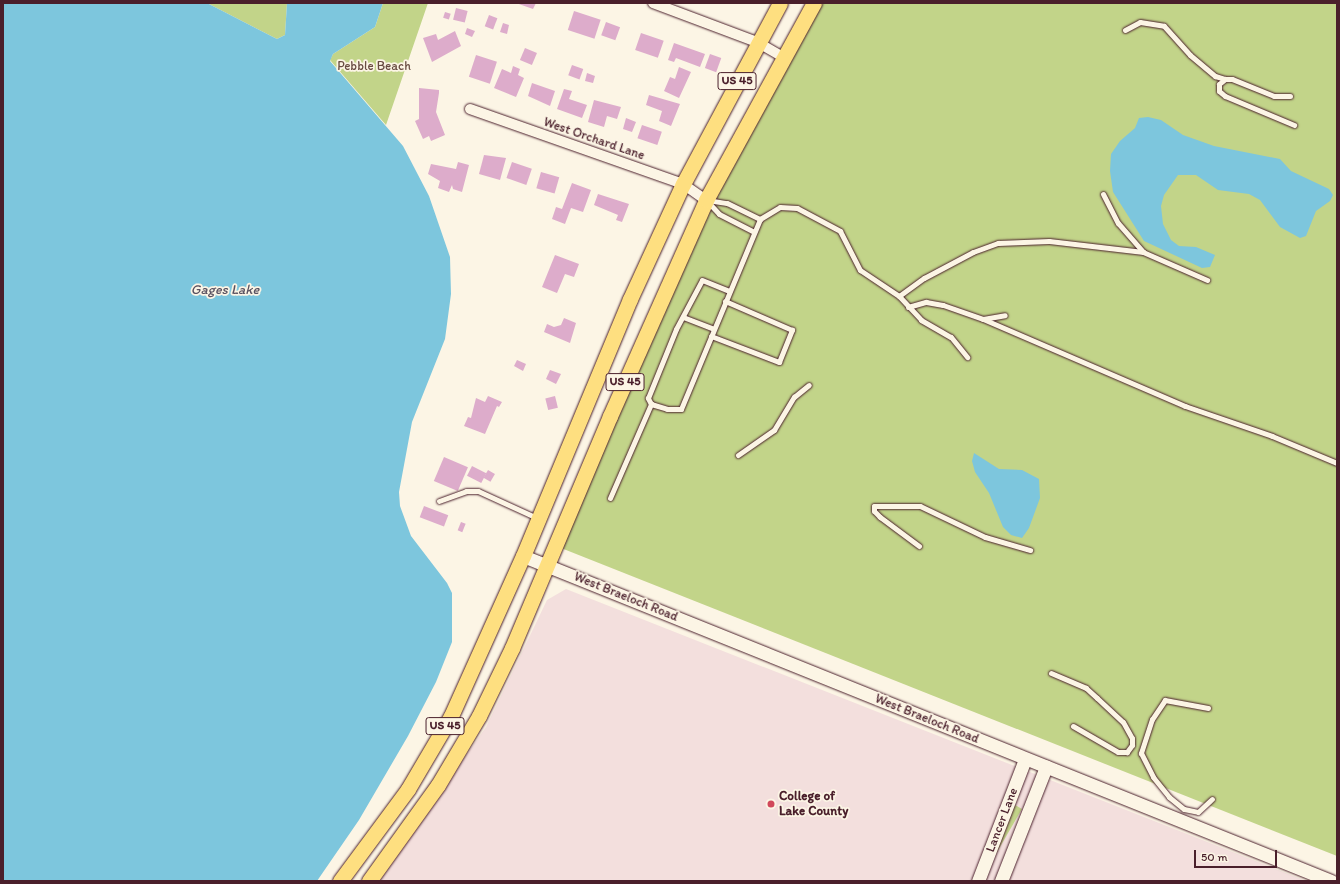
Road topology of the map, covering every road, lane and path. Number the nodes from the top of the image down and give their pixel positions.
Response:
1 (653, 3) edge
2 (780, 3) edge
3 (814, 3) edge
4 (1125, 30) dead end
5 (757, 42) junction
6 (783, 57) junction
7 (1225, 79) junction
8 (1290, 96) dead end
9 (470, 110) dead end
10 (1294, 125) dead end
11 (683, 184) junction
12 (1104, 194) dead end
13 (706, 200) junction
14 (760, 219) junction
15 (754, 232) junction
16 (1143, 252) junction
17 (1207, 280) dead end
18 (729, 291) junction
19 (899, 296) junction
20 (725, 300) junction
21 (908, 307) junction
22 (1005, 315) dead end
23 (683, 317) junction
24 (983, 319) junction
25 (714, 329) junction
26 (711, 336) junction
27 (967, 357) dead end
28 (809, 384) dead end
29 (651, 404) junction
30 (738, 455) dead end
31 (1337, 463) edge
32 (610, 498) dead end
33 (439, 501) dead end
34 (538, 519) junction
35 (918, 546) dead end
36 (1030, 550) dead end
37 (523, 556) junction
38 (547, 566) junction
39 (1051, 673) dead end
40 (1208, 708) dead end
41 (1073, 726) dead end
42 (1025, 759) junction
43 (1046, 767) junction
44 (1212, 799) dead end
45 (340, 881) edge
46 (369, 881) edge
47 (978, 881) edge
48 (1001, 881) edge
49 (1331, 881) edge

1 - 5 street
2 - 5 main road, US 45
3 - 6 main road, US 45
4 - 7 lane
5 - 6 street
5 - 11 main road, US 45
6 - 13 main road, US 45
7 - 8 lane
7 - 10 lane
9 - 11 street, West Orchard Lane
11 - 13 street, West Orchard Lane
11 - 34 main road, US 45
12 - 16 lane
13 - 14 lane
13 - 15 lane
13 - 38 main road, US 45
14 - 15 lane
14 - 19 lane
15 - 18 lane
16 - 17 lane
16 - 19 lane
18 - 20 lane
18 - 23 lane
19 - 21 lane
20 - 25 lane
20 - 26 lane
21 - 24 lane
21 - 27 lane
22 - 24 lane
23 - 25 lane
23 - 29 lane
24 - 31 lane
25 - 26 lane
26 - 29 lane
28 - 30 lane
29 - 32 lane
33 - 34 lane
34 - 37 main road, US 45
35 - 36 lane
37 - 38 street, West Braeloch Road
37 - 45 main road, US 45
38 - 42 street, West Braeloch Road
38 - 46 main road, US 45
39 - 41 lane
40 - 44 lane
42 - 43 street, West Braeloch Road
42 - 47 street, Lancer Lane
43 - 48 street, Lancer Lane
43 - 49 street, West Braeloch Road

